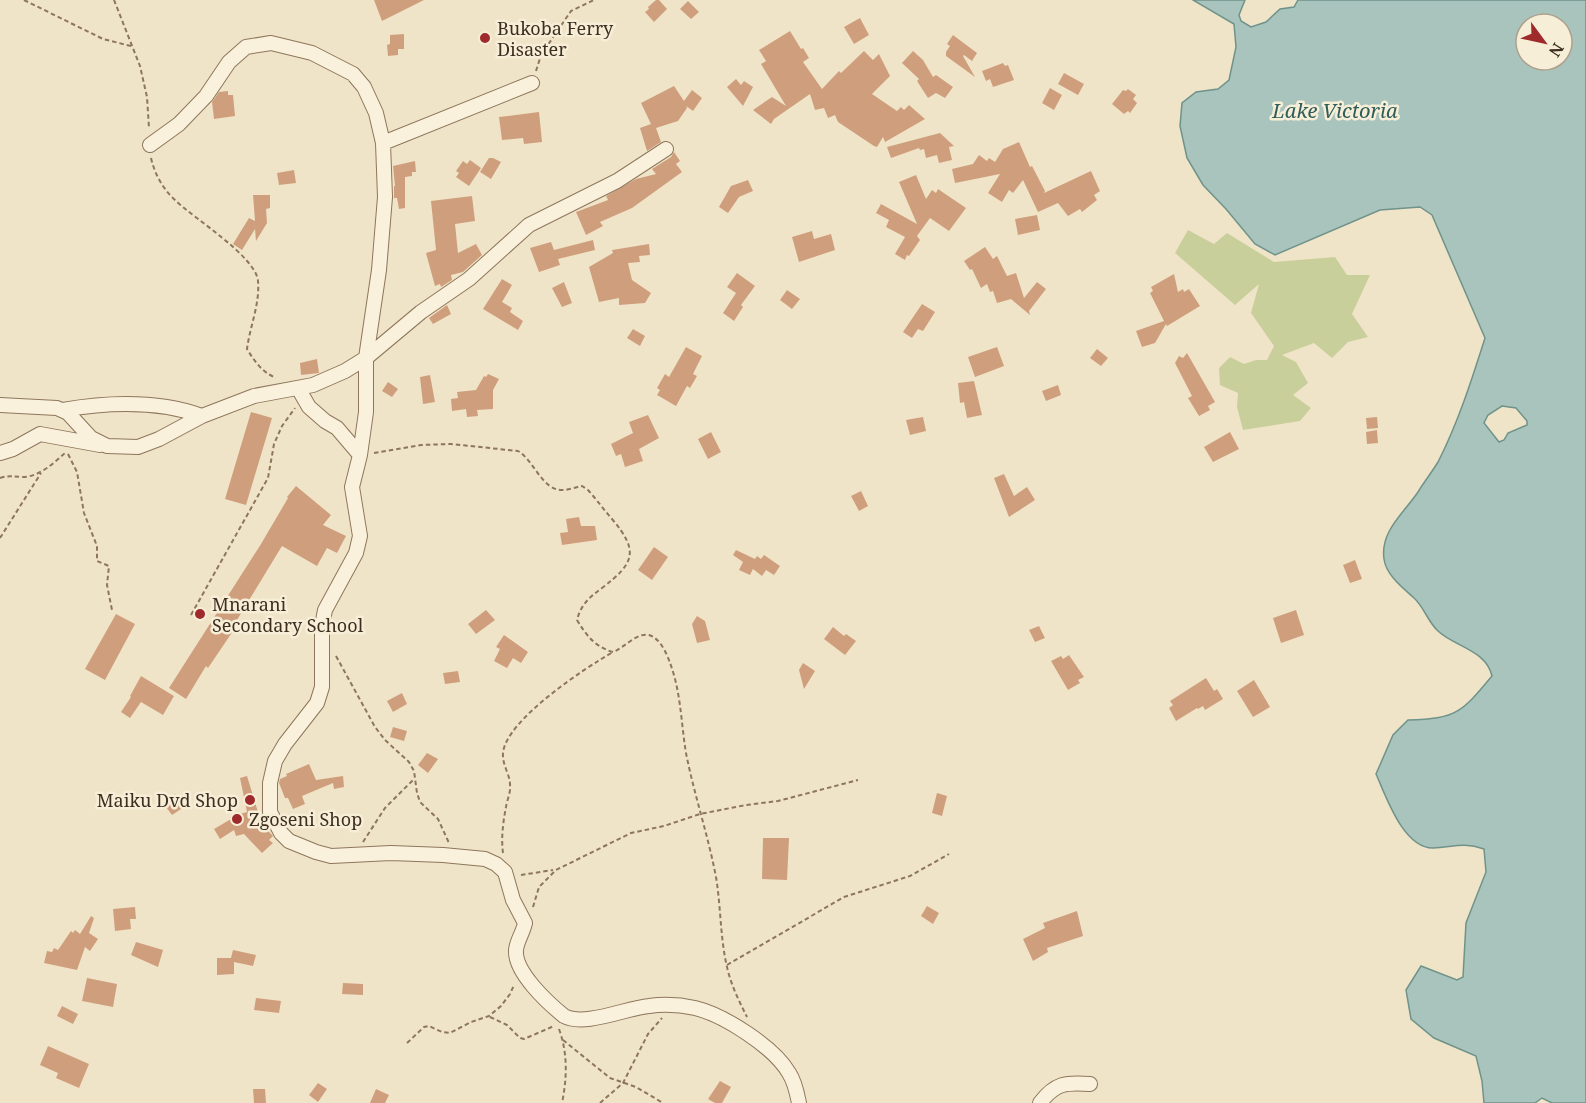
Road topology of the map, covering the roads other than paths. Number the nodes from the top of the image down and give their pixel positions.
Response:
1 (532, 83) road end
2 (383, 143) junction
3 (150, 146) road end
4 (666, 149) dead end
5 (366, 358) junction
6 (301, 394) junction
7 (0, 405) edge
8 (63, 410) junction
9 (202, 416) junction
10 (107, 446) junction
11 (0, 453) edge
12 (360, 455) junction
13 (1090, 1084) dead end
14 (799, 1103) edge
15 (1040, 1103) edge

1 - 2 street
2 - 3 street
2 - 5 street
4 - 5 street
5 - 6 street
5 - 12 street
6 - 9 street
6 - 12 street
7 - 8 street
8 - 9 street
8 - 10 street
9 - 10 street
10 - 11 street
12 - 14 street
13 - 15 street

